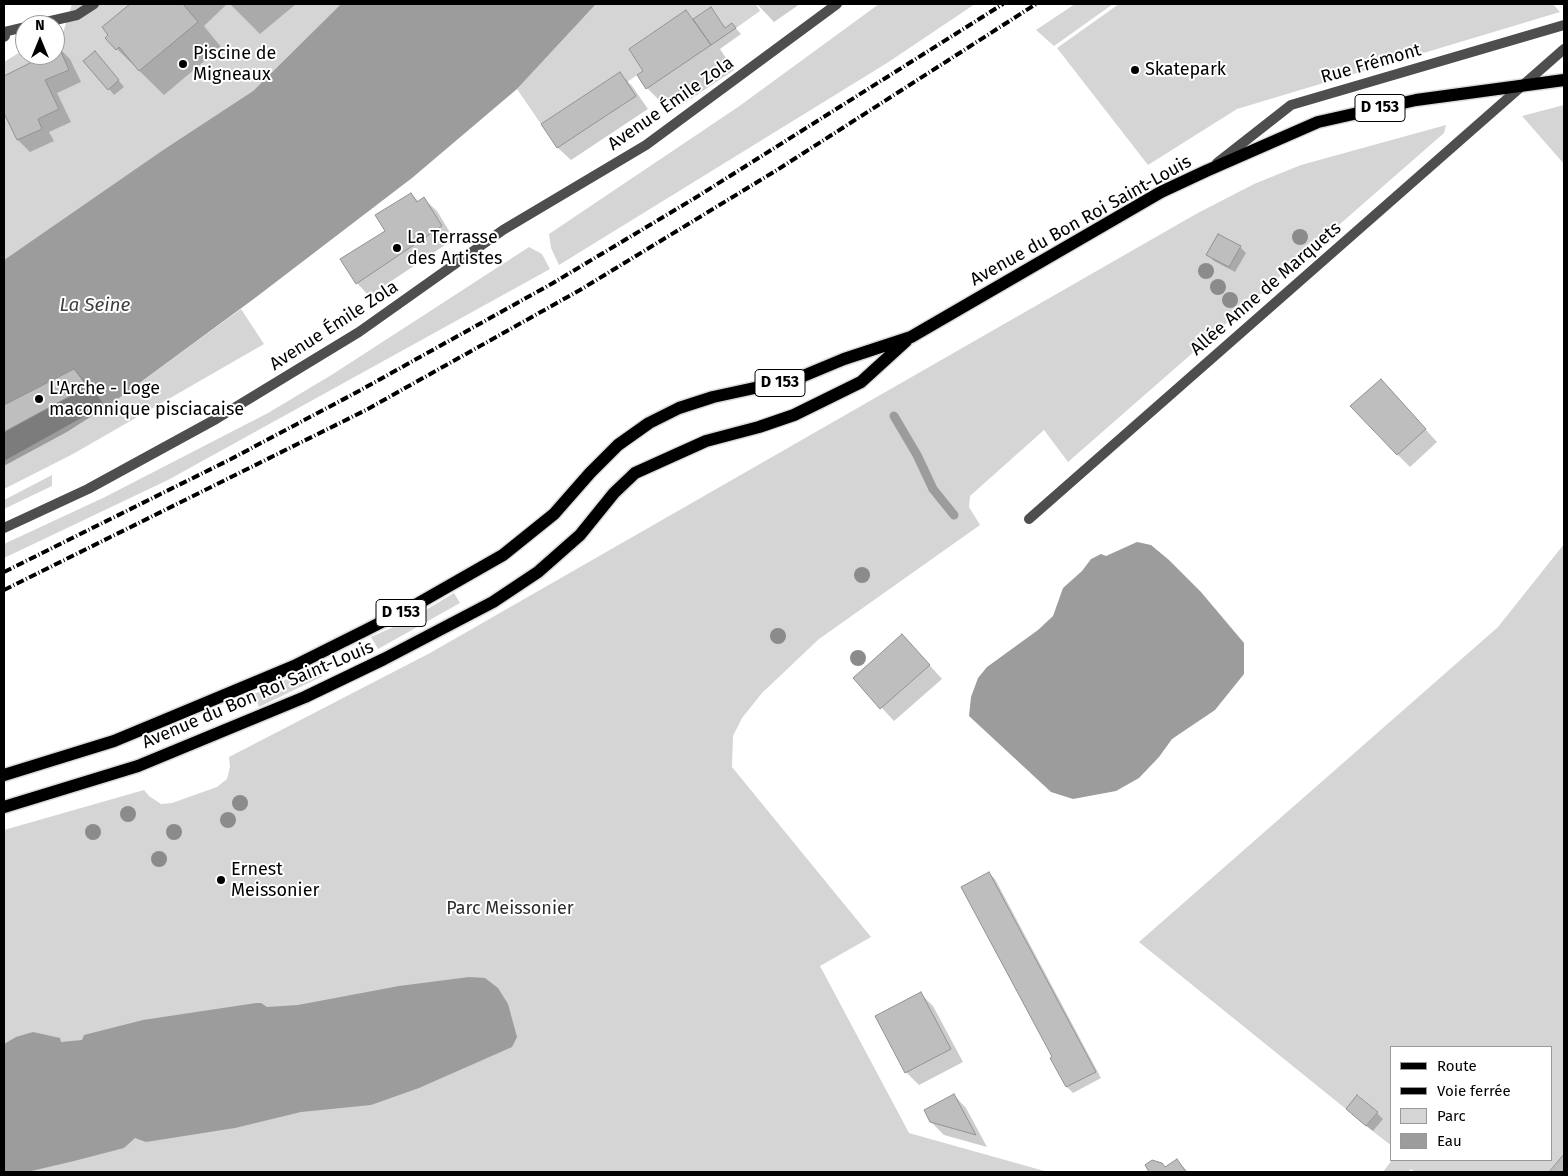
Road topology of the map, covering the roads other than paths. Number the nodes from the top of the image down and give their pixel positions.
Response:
1 (94, 4) edge
2 (837, 4) edge
3 (65, 18) edge
4 (1564, 25) edge
5 (1564, 49) edge
6 (1564, 80) edge
7 (1524, 84) junction
8 (1206, 171) junction
9 (911, 337) junction
10 (1029, 519) dead end
11 (4, 528) edge
12 (4, 775) edge
13 (4, 807) edge

1 - 3 street
2 - 11 street, Avenue Émile Zola
4 - 8 street, Rue Frémont
5 - 7 street, Allée Anne de Marquets
6 - 7 main road, Avenue du Bon Roi Saint-Louis / D 153
7 - 8 main road, Avenue du Bon Roi Saint-Louis / D 153
7 - 10 street, Allée Anne de Marquets
8 - 9 main road, Avenue du Bon Roi Saint-Louis / D 153
9 - 12 main road, Avenue du Bon Roi Saint-Louis / D 153
9 - 13 main road, Avenue du Bon Roi Saint-Louis / D 153

